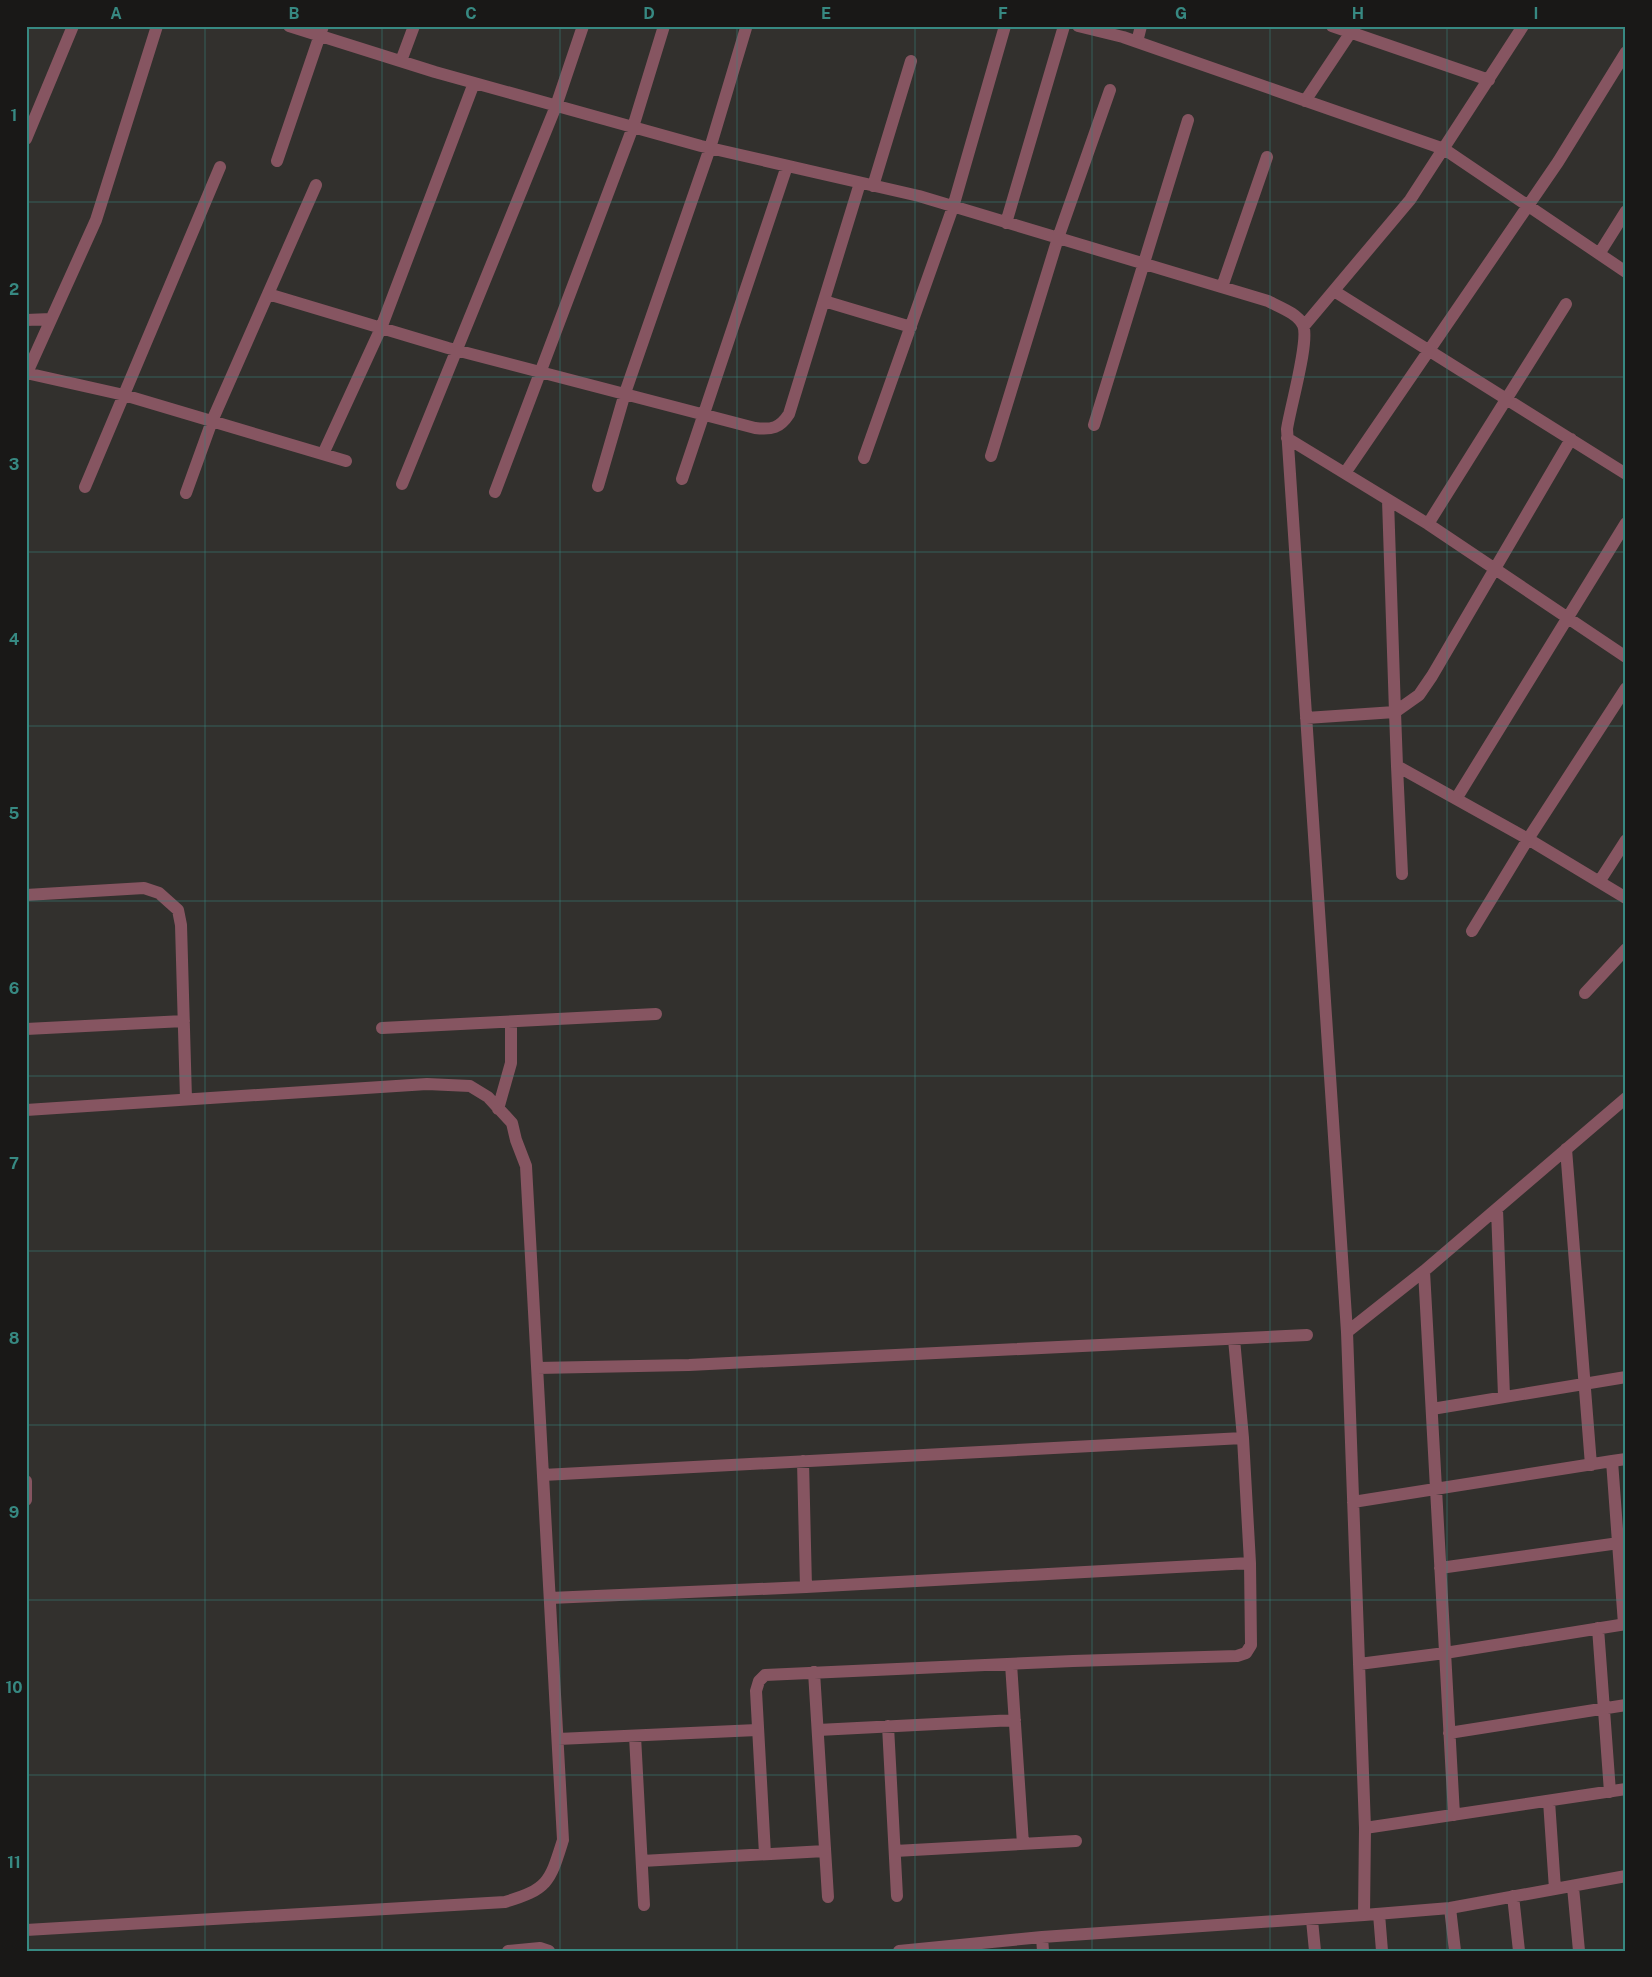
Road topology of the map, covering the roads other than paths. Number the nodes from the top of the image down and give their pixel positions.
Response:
1 (73, 26) edge
2 (157, 26) edge
3 (288, 26) edge
4 (414, 26) edge
5 (583, 26) edge
6 (664, 26) edge
7 (1005, 26) edge
8 (1064, 26) edge
9 (1078, 26) edge
10 (1141, 26) edge
11 (1332, 26) edge
12 (1523, 26) edge
13 (746, 28) dead end
14 (1354, 29) edge
15 (321, 31) edge
16 (1137, 42) junction
17 (1626, 52) edge
18 (401, 61) junction
19 (911, 61) dead end
20 (1489, 80) junction
21 (474, 83) junction
22 (1110, 90) dead end
23 (1305, 101) junction
24 (556, 106) junction
25 (1188, 120) dead end
26 (633, 127) junction
27 (26, 139) edge
28 (710, 148) junction
29 (1444, 150) junction
30 (1266, 156) dead end
31 (277, 161) dead end
32 (787, 166) junction
33 (220, 167) dead end
34 (860, 183) junction
35 (316, 185) dead end
36 (873, 186) junction
37 (953, 207) junction
38 (1527, 207) junction
39 (1626, 212) edge
40 (1006, 222) junction
41 (1058, 238) junction
42 (1599, 254) junction
43 (1144, 264) junction
44 (1626, 272) edge
45 (1222, 287) junction
46 (1334, 292) junction
47 (268, 294) junction
48 (824, 300) junction
49 (1566, 304) dead end
50 (51, 319) junction
51 (26, 320) edge
52 (1304, 326) junction
53 (910, 327) junction
54 (381, 328) junction
55 (455, 350) junction
56 (1429, 350) junction
57 (541, 372) junction
58 (27, 373) edge
59 (625, 393) junction
60 (124, 395) junction
61 (1506, 398) junction
62 (703, 413) junction
63 (212, 421) junction
64 (1094, 425) dead end
65 (1287, 438) junction
66 (1571, 439) junction
67 (323, 454) junction
68 (991, 456) dead end
69 (864, 458) dead end
70 (346, 461) dead end
71 (1345, 473) junction
72 (1626, 474) edge
73 (682, 480) dead end
74 (402, 484) dead end
75 (598, 486) dead end
76 (85, 487) dead end
77 (495, 492) dead end
78 (186, 493) dead end
79 (1388, 500) junction
80 (1626, 523) edge
81 (1428, 524) junction
82 (1494, 568) junction
83 (1567, 618) junction
84 (1626, 657) edge
85 (1626, 688) edge
86 (1395, 712) junction
87 (1306, 718) junction
88 (1397, 766) junction
89 (1456, 799) junction
90 (1528, 839) junction
91 (1626, 840) edge
92 (1402, 874) dead end
93 (1599, 882) junction
94 (26, 895) edge
95 (1626, 898) edge
96 (1472, 931) dead end
97 (1626, 949) edge
98 (1585, 993) dead end
99 (656, 1014) dead end
100 (184, 1021) junction
101 (511, 1022) junction
102 (382, 1028) dead end
103 (26, 1029) edge
104 (1626, 1098) edge
105 (186, 1099) junction
106 (498, 1109) junction
107 (26, 1110) edge
108 (1566, 1149) junction
109 (1497, 1208) junction
110 (1424, 1271) junction
111 (1347, 1332) junction
112 (1307, 1335) dead end
113 (1234, 1339) junction
114 (537, 1368) junction
115 (1626, 1377) edge
116 (1585, 1382) junction
117 (1504, 1396) junction
118 (1432, 1409) junction
119 (1243, 1438) junction
120 (1626, 1460) edge
121 (803, 1461) junction
122 (1612, 1461) junction
123 (1591, 1465) junction
124 (543, 1475) junction
125 (26, 1481) edge
126 (1436, 1490) junction
127 (26, 1500) edge
128 (1353, 1502) junction
129 (1622, 1543) edge
130 (1250, 1563) junction
131 (1440, 1568) junction
132 (806, 1588) junction
133 (550, 1598) junction
134 (1625, 1624) edge
135 (1598, 1628) junction
136 (1445, 1652) junction
137 (1011, 1664) junction
138 (1359, 1664) junction
139 (814, 1672) junction
140 (1626, 1705) edge
141 (1604, 1709) junction
142 (1015, 1720) junction
143 (888, 1726) junction
144 (757, 1730) junction
145 (818, 1730) junction
146 (1450, 1733) junction
147 (635, 1736) junction
148 (558, 1739) junction
149 (1626, 1789) edge
150 (1610, 1792) junction
151 (1549, 1801) junction
152 (1454, 1815) junction
153 (1365, 1828) junction
154 (1076, 1841) dead end
155 (1023, 1844) junction
156 (825, 1850) junction
157 (895, 1851) junction
158 (765, 1854) junction
159 (642, 1860) junction
160 (1626, 1876) edge
161 (1573, 1887) junction
162 (1556, 1889) junction
163 (897, 1896) dead end
164 (1513, 1896) junction
165 (828, 1898) dead end
166 (644, 1906) dead end
167 (1450, 1908) junction
168 (1379, 1914) junction
169 (1364, 1915) junction
170 (1312, 1920) junction
171 (26, 1930) edge
172 (1042, 1937) junction
173 (508, 1951) edge
174 (549, 1951) edge
175 (899, 1951) edge
176 (1043, 1951) edge
177 (1315, 1951) edge
178 (1382, 1951) edge
179 (1455, 1951) edge
180 (1519, 1951) edge
181 (1579, 1951) edge

1 - 27 street
2 - 50 street
3 - 15 street
4 - 18 street
5 - 24 street
6 - 26 street
7 - 37 street
8 - 40 street
9 - 16 street
10 - 16 street
11 - 14 street
12 - 20 street
13 - 28 street
14 - 20 street
14 - 23 street
15 - 18 street
15 - 31 street
16 - 23 street
17 - 38 street
18 - 21 street
19 - 36 street
20 - 29 street
21 - 24 street
21 - 54 street
22 - 41 street
23 - 29 street
24 - 26 street
24 - 55 street
25 - 43 street
26 - 28 street
26 - 57 street
28 - 32 street
28 - 59 street
29 - 38 street
29 - 46 street
30 - 45 street
32 - 34 street
32 - 62 street
33 - 60 street
34 - 36 street
34 - 48 street
35 - 47 street
36 - 37 street
37 - 40 street
37 - 53 street
38 - 42 street
38 - 56 street
39 - 42 street
40 - 41 street
41 - 43 street
41 - 68 street
42 - 44 street
43 - 45 street
43 - 64 street
45 - 52 street
46 - 52 street
46 - 56 street
47 - 54 street
47 - 63 street
48 - 53 street
48 - 62 street
49 - 61 street
50 - 51 street
50 - 58 street
52 - 65 street
53 - 69 street
54 - 55 street
54 - 67 street
55 - 57 street
55 - 74 street
56 - 61 street
56 - 71 street
57 - 59 street
57 - 77 street
58 - 60 street
59 - 62 street
59 - 75 street
60 - 63 street
60 - 76 street
61 - 66 street
61 - 81 street
62 - 73 street
63 - 67 street
63 - 78 street
65 - 71 street
65 - 87 street
66 - 72 street
66 - 82 street
67 - 70 street
71 - 79 street
79 - 81 street
79 - 86 street
80 - 83 street
81 - 82 street
82 - 83 street
82 - 86 street
83 - 84 street
83 - 89 street
85 - 90 street
86 - 87 street
86 - 88 street
87 - 111 street
88 - 89 street
88 - 92 street
89 - 90 street
90 - 93 street
90 - 96 street
91 - 93 street
93 - 95 street
94 - 100 street
97 - 98 street
99 - 101 street
100 - 103 street
100 - 105 street
101 - 102 street
101 - 106 street
104 - 108 street
105 - 106 street
105 - 107 street
106 - 114 street
108 - 109 street
108 - 116 street
109 - 110 street
109 - 117 street
110 - 111 street
110 - 118 street
111 - 128 street
112 - 113 street
113 - 114 street
113 - 119 street
114 - 124 street
115 - 116 street
116 - 117 street
116 - 123 street
117 - 118 street
118 - 126 street
119 - 121 street
119 - 130 street
120 - 122 street
121 - 124 street
121 - 132 street
122 - 123 street
122 - 129 street
123 - 126 street
124 - 133 street
125 - 127 street
126 - 128 street
126 - 131 street
128 - 138 street
129 - 131 street
129 - 134 street
130 - 132 street
130 - 137 street
131 - 136 street
132 - 133 street
133 - 148 street
134 - 135 street
135 - 136 street
135 - 141 street
136 - 138 street
136 - 146 street
137 - 139 street
137 - 142 street
138 - 153 street
139 - 144 street
139 - 145 street
140 - 141 street
141 - 146 street
141 - 150 street
142 - 143 street
142 - 155 street
143 - 145 street
143 - 157 street
144 - 147 street
144 - 158 street
145 - 156 street
146 - 152 street
147 - 148 street
147 - 159 street
148 - 171 street
149 - 150 street
150 - 151 street
151 - 152 street
151 - 162 street
152 - 153 street
153 - 169 street
154 - 155 street
155 - 157 street
156 - 158 street
156 - 165 street
157 - 163 street
158 - 159 street
159 - 166 street
160 - 161 street
161 - 162 street
161 - 181 street
162 - 164 street
164 - 167 street
164 - 180 street
167 - 168 street
167 - 179 street
168 - 169 street
168 - 178 street
169 - 170 street
170 - 172 street
170 - 177 street
172 - 175 street
172 - 176 street
173 - 174 street

